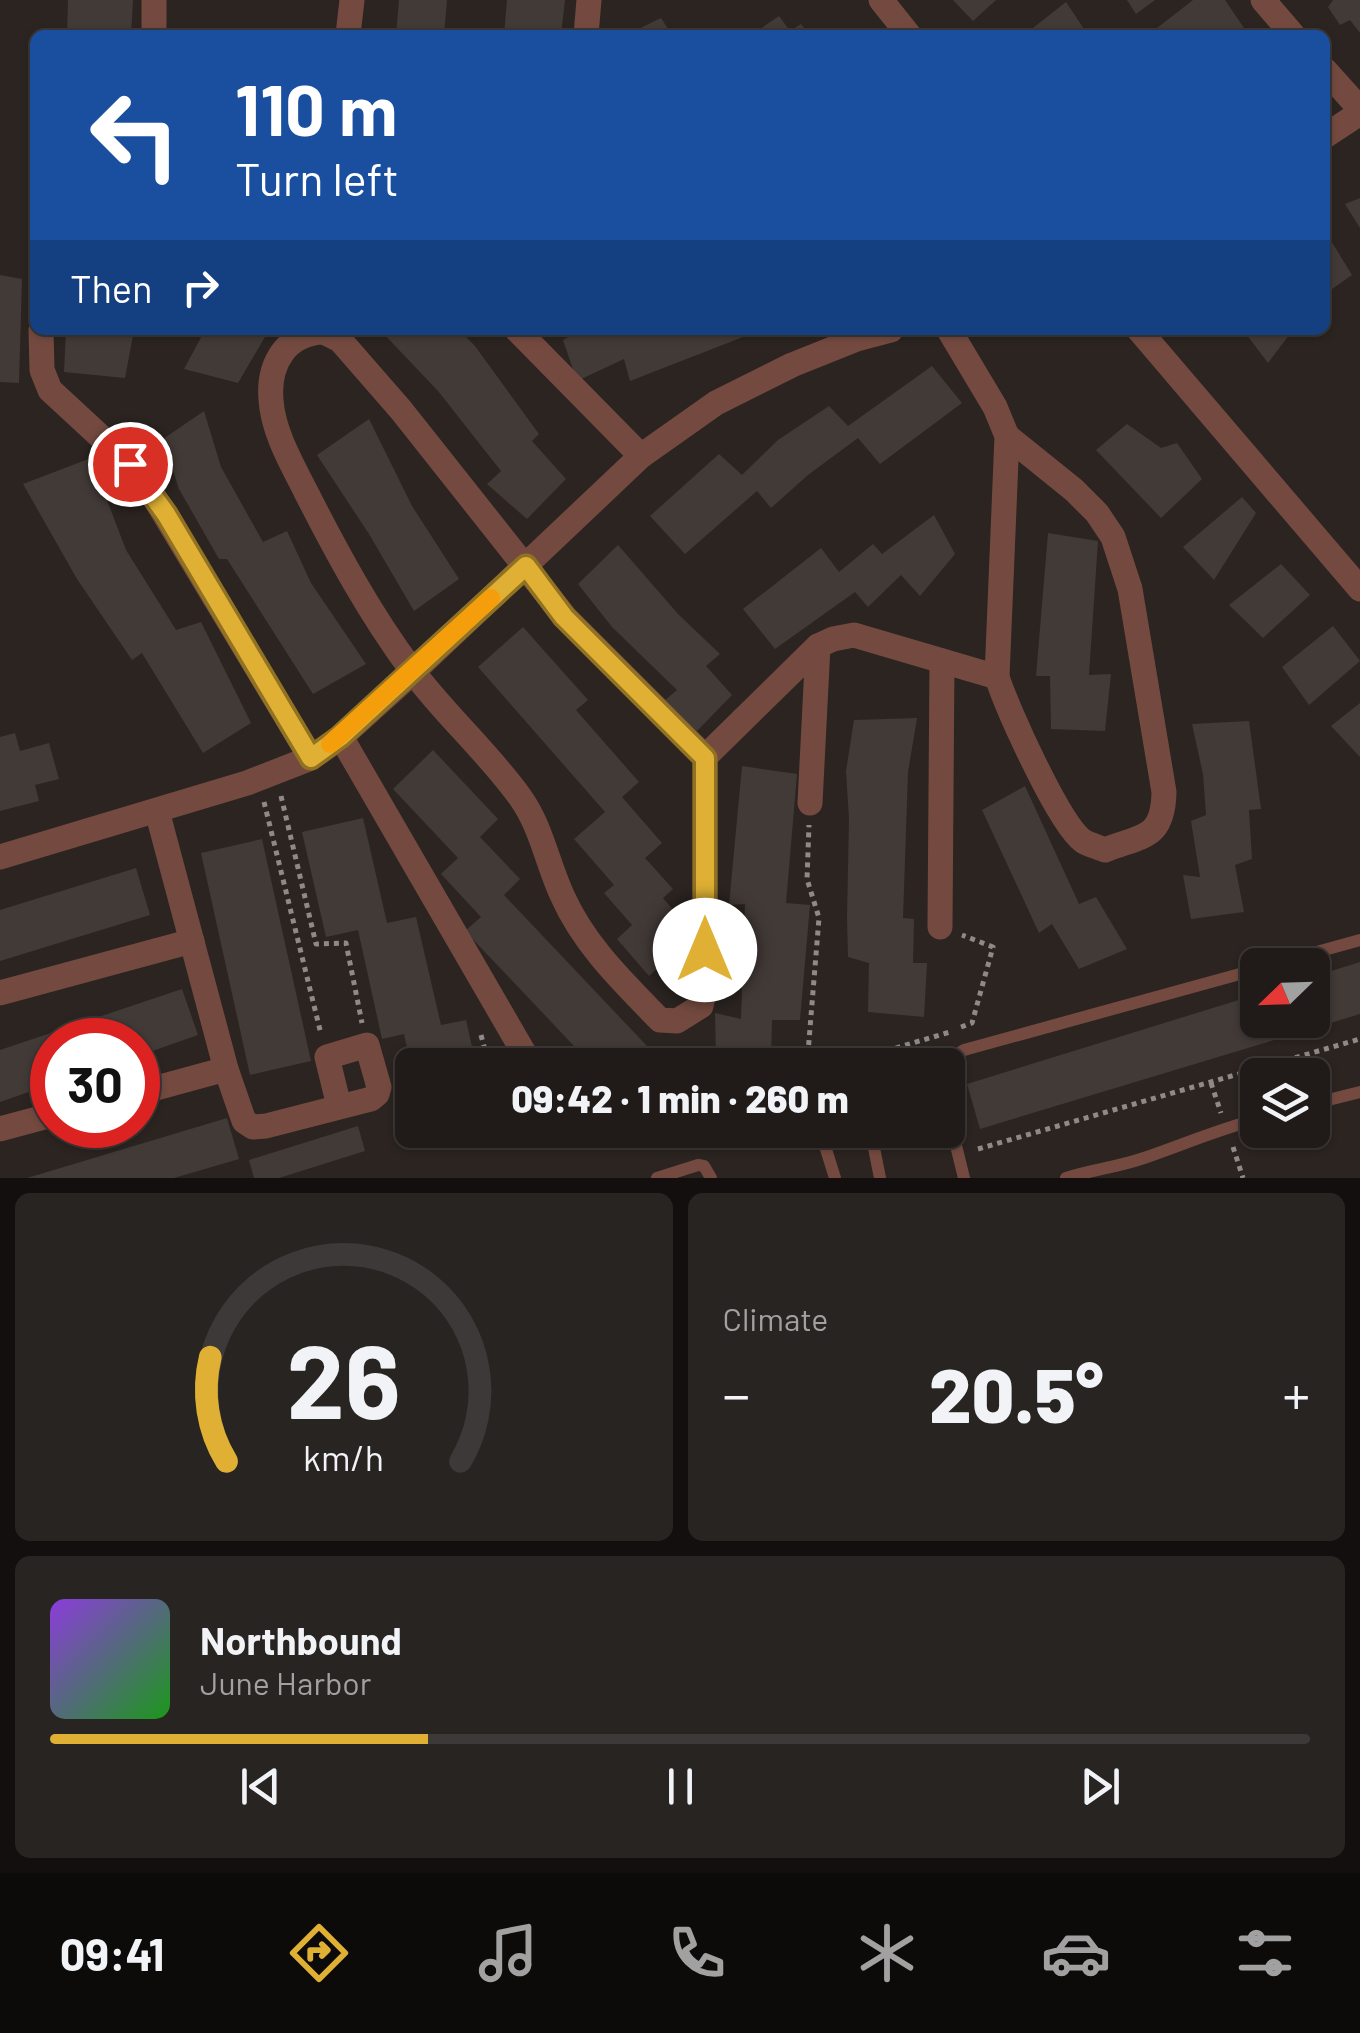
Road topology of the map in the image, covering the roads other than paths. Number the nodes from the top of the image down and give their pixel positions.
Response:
1 (154, 0) edge
2 (352, 0) edge
3 (588, 0) edge
4 (881, 0) edge
5 (1263, 0) edge
6 (154, 30) edge
7 (349, 30) edge
8 (586, 30) edge
9 (905, 30) edge
10 (1289, 30) edge
11 (1330, 76) edge
12 (1360, 111) edge
13 (1330, 132) edge
14 (41, 335) edge
15 (302, 335) edge
16 (330, 335) edge
17 (872, 335) edge
18 (951, 335) edge
19 (1144, 335) edge
20 (532, 336) edge
21 (1007, 436) junction
22 (641, 456) junction
23 (526, 566) junction
24 (1360, 590) edge
25 (818, 646) junction
26 (942, 661) junction
27 (413, 672) junction
28 (998, 677) junction
29 (340, 737) junction
30 (311, 758) junction
31 (705, 758) junction
32 (810, 803) road end
33 (158, 811) junction
34 (0, 857) edge
35 (940, 927) road end
36 (1360, 940) edge
37 (192, 941) junction
38 (1330, 948) edge
39 (1240, 973) edge
40 (0, 993) edge
41 (520, 1048) edge
42 (965, 1050) edge
43 (226, 1070) junction
44 (160, 1087) edge
45 (1360, 1092) edge
46 (1330, 1100) edge
47 (339, 1106) junction
48 (30, 1121) edge
49 (1240, 1124) edge
50 (0, 1129) edge
51 (826, 1148) edge
52 (874, 1148) edge
53 (957, 1148) edge
54 (657, 1178) edge
55 (711, 1178) edge
56 (835, 1178) edge
57 (880, 1178) edge
58 (964, 1178) edge
59 (1066, 1178) edge

1 - 6 street
2 - 7 street
3 - 8 street
4 - 9 street
5 - 10 street
11 - 12 street
12 - 13 street
14 - 30 street
15 - 27 street
16 - 23 street
17 - 22 street
18 - 21 street
19 - 24 street
20 - 22 street
21 - 28 street
21 - 28 street
22 - 23 street
23 - 27 street
23 - 31 street
25 - 26 street
25 - 31 street
25 - 32 street
26 - 28 street
26 - 35 street
27 - 29 street
27 - 31 street
29 - 30 street
29 - 41 street
30 - 33 street
33 - 34 street
33 - 37 street
36 - 38 lane
37 - 40 street
37 - 43 street
39 - 42 lane
43 - 44 street
43 - 47 street
45 - 46 lane
47 - 47 street
48 - 50 street
49 - 59 lane
51 - 56 lane
52 - 57 lane
53 - 58 lane
54 - 55 lane

